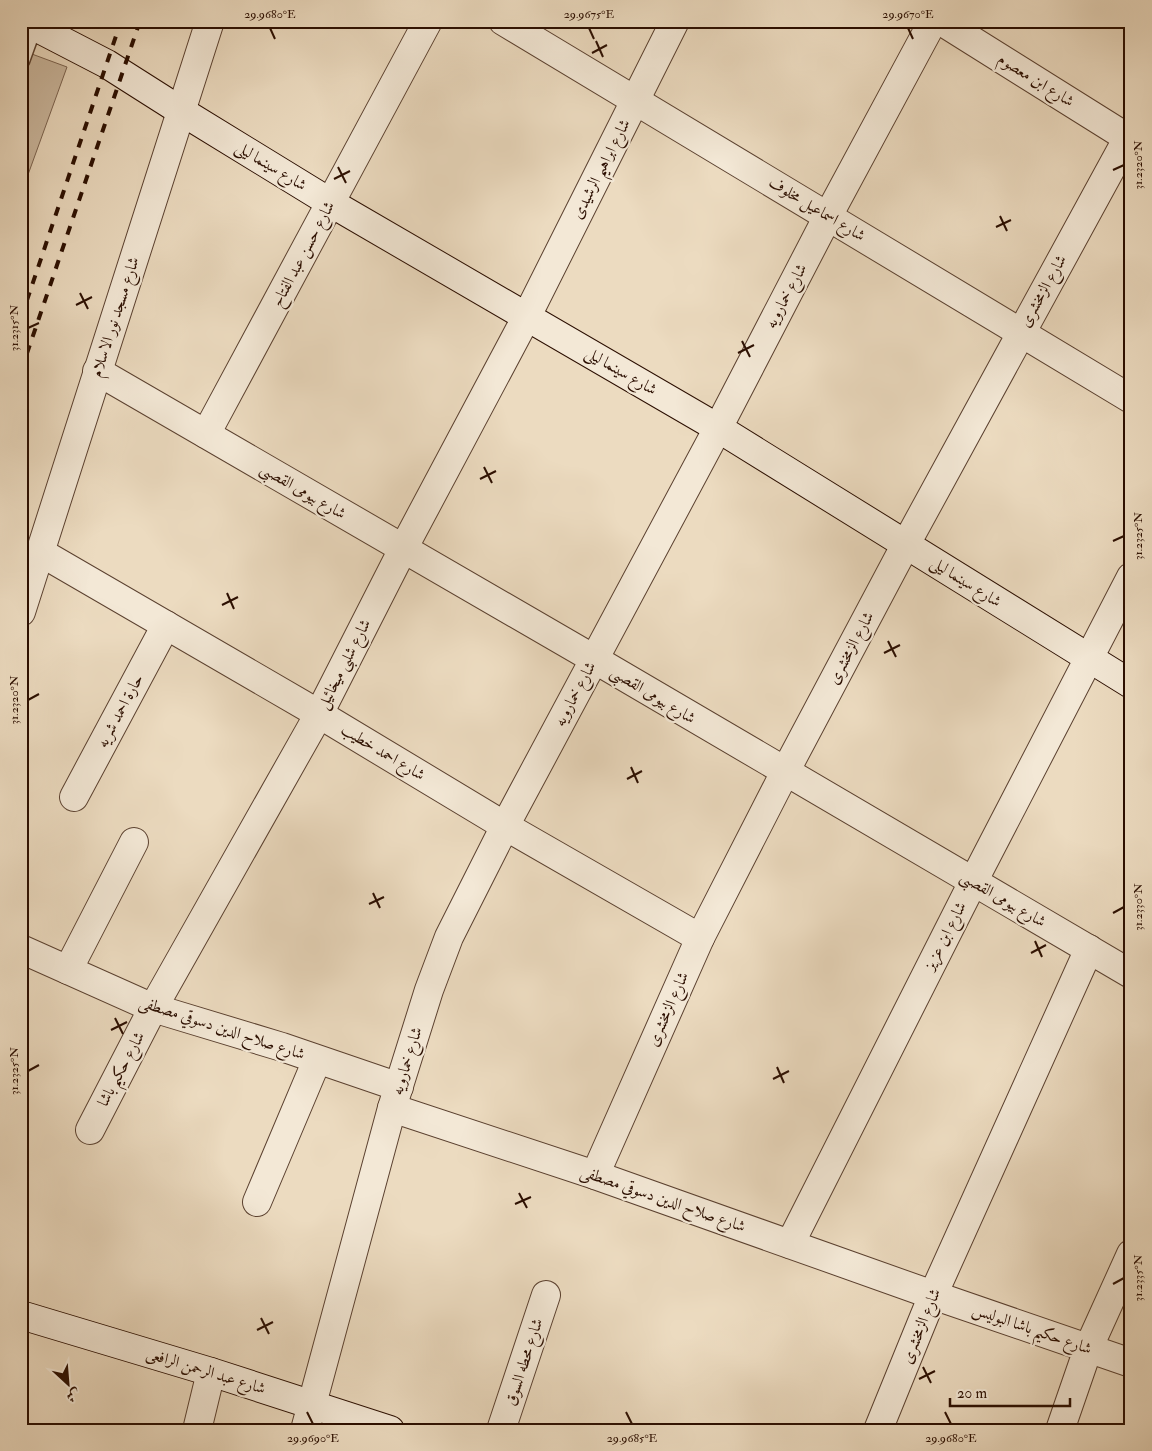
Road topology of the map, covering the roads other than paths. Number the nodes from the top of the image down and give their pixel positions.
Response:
1 (210, 21) edge
2 (428, 21) edge
3 (503, 21) edge
4 (675, 21) edge
5 (933, 21) edge
6 (941, 21) edge
7 (31, 23) edge
8 (21, 61) edge
9 (635, 100) junction
10 (181, 111) junction
11 (1130, 136) edge
12 (331, 203) junction
13 (828, 216) junction
14 (527, 316) junction
15 (1021, 332) junction
16 (98, 371) junction
17 (1131, 399) edge
18 (718, 428) junction
19 (206, 434) junction
20 (906, 544) junction
21 (403, 548) junction
22 (40, 552) junction
23 (1131, 577) edge
24 (21, 612) edge
25 (166, 625) junction
26 (1089, 658) junction
27 (594, 660) junction
28 (1131, 684) edge
29 (319, 714) junction
30 (785, 772) junction
31 (74, 797) dead end
32 (505, 826) junction
33 (134, 842) dead end
34 (973, 882) junction
35 (700, 938) junction
36 (21, 948) edge
37 (1089, 949) junction
38 (68, 970) junction
39 (1131, 974) edge
40 (153, 1008) junction
41 (317, 1060) junction
42 (395, 1098) junction
43 (90, 1130) dead end
44 (595, 1175) junction
45 (257, 1202) dead end
46 (790, 1244) junction
47 (1131, 1254) edge
48 (546, 1295) dead end
49 (933, 1295) junction
50 (21, 1315) edge
51 (1088, 1349) junction
52 (1131, 1363) edge
53 (212, 1372) junction
54 (309, 1417) edge
55 (197, 1430) edge
56 (390, 1430) edge
57 (501, 1430) edge
58 (878, 1430) edge
59 (1060, 1430) edge

1 - 10 street, شارع مسجد نور الاسلام
2 - 12 street, شارع حسن عبد الفتاح
3 - 9 street, شارع اسماعيل مخلوف
4 - 9 street, شارع ابراهيم الرشيدى
5 - 13 street, شارع خمارويه
6 - 11 street, شارع ابن معصوم
7 - 8 lane
7 - 10 street, شارع سينما ليلى
9 - 13 street, شارع اسماعيل مخلوف
9 - 14 street, شارع ابراهيم الرشيدى
10 - 12 street, شارع سينما ليلى
10 - 16 street, شارع مسجد نور الاسلام
11 - 15 street, شارع الزمخشرى
12 - 14 street, شارع سينما ليلى
12 - 19 street, شارع حسن عبد الفتاح
13 - 15 street, شارع اسماعيل مخلوف
13 - 18 street, شارع خمارويه
14 - 18 street, شارع سينما ليلى
14 - 21 street, شارع شلبى ميخائيل
15 - 17 street, شارع اسماعيل مخلوف
15 - 20 street, شارع الزمخشرى
16 - 19 street, شارع بيومى القصبى
16 - 22 street, شارع مسجد نور الاسلام
18 - 20 street, شارع سينما ليلى
18 - 27 street, شارع خمارويه
19 - 21 street, شارع بيومى القصبى
20 - 26 street, شارع سينما ليلى
20 - 30 street, شارع الزمخشرى
21 - 27 street, شارع بيومى القصبى
21 - 29 street, شارع شلبى ميخائيل
22 - 24 street, شارع مسجد نور الاسلام
22 - 25 street, شارع احمد خطيب
23 - 26 street, شارع ابن عزيز
25 - 29 street, شارع احمد خطيب
25 - 31 street, حارة احمد شريه
26 - 28 street, شارع سينما ليلى
26 - 34 street, شارع ابن عزيز
27 - 30 street, شارع بيومى القصبى
27 - 32 street, شارع خمارويه
29 - 32 street, شارع احمد خطيب
29 - 40 street, شارع شلبى ميخائيل
30 - 34 street, شارع بيومى القصبى
30 - 35 street, شارع الزمخشرى
32 - 35 street, شارع احمد خطيب
32 - 42 street, شارع خمارويه
33 - 38 street
34 - 37 street, شارع بيومى القصبى
34 - 46 street, شارع ابن عزيز
35 - 44 street, شارع الزمخشرى
36 - 38 street, شارع صلاح الدين دسوقي مصطفى
37 - 39 street, شارع بيومى القصبى
37 - 49 street, شارع الزمخشرى
38 - 40 street, شارع صلاح الدين دسوقي مصطفى
40 - 41 street, شارع صلاح الدين دسوقي مصطفى
40 - 43 street, شارع حكيم باشا
41 - 42 street, شارع صلاح الدين دسوقي مصطفى
41 - 45 street
42 - 44 street, شارع صلاح الدين دسوقي مصطفى
42 - 54 street, شارع خمارويه
44 - 46 street, شارع صلاح الدين دسوقي مصطفى
46 - 49 street, شارع صلاح الدين دسوقي مصطفى
47 - 51 street
48 - 57 street, شارع محطه السوق
49 - 51 street, شارع حكيم باشا البوليس
49 - 58 street, شارع الزمخشرى
50 - 53 street, شارع عبد الرحمن الرافعى
51 - 52 street, شارع حكيم باشا البوليس
51 - 59 street
53 - 54 street, شارع عبد الرحمن الرافعى
53 - 55 street
54 - 56 street, شارع عبد الرحمن الرافعى

